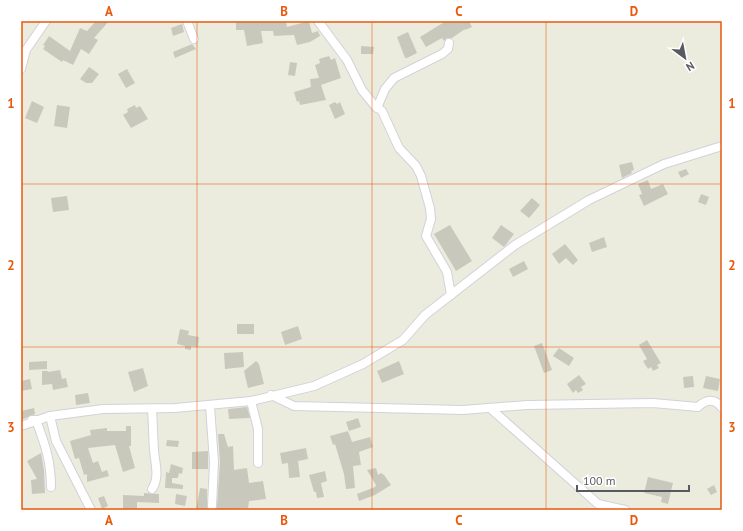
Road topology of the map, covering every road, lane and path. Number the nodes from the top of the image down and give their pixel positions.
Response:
1 (46, 21) edge
2 (187, 21) edge
3 (318, 21) edge
4 (194, 39) dead end
5 (449, 43) dead end
6 (21, 69) edge
7 (377, 108) junction
8 (722, 146) edge
9 (451, 295) junction
10 (271, 395) junction
11 (251, 401) junction
12 (210, 406) junction
13 (490, 408) junction
14 (722, 408) edge
15 (152, 409) junction
16 (50, 416) junction
17 (36, 420) junction
18 (21, 421) edge
19 (21, 426) edge
20 (258, 463) dead end
21 (51, 487) dead end
22 (152, 489) dead end
23 (212, 506) dead end
24 (90, 510) edge
25 (625, 510) edge

1 - 6 street
2 - 4 street
3 - 7 street
5 - 7 street
7 - 9 street
8 - 9 street
9 - 10 street
10 - 11 street
10 - 13 street
11 - 12 street
11 - 20 street
12 - 15 street
12 - 23 street
13 - 14 street
13 - 25 street
15 - 16 street
15 - 22 street
16 - 17 street
16 - 24 street
17 - 18 street
17 - 19 street
17 - 21 street

